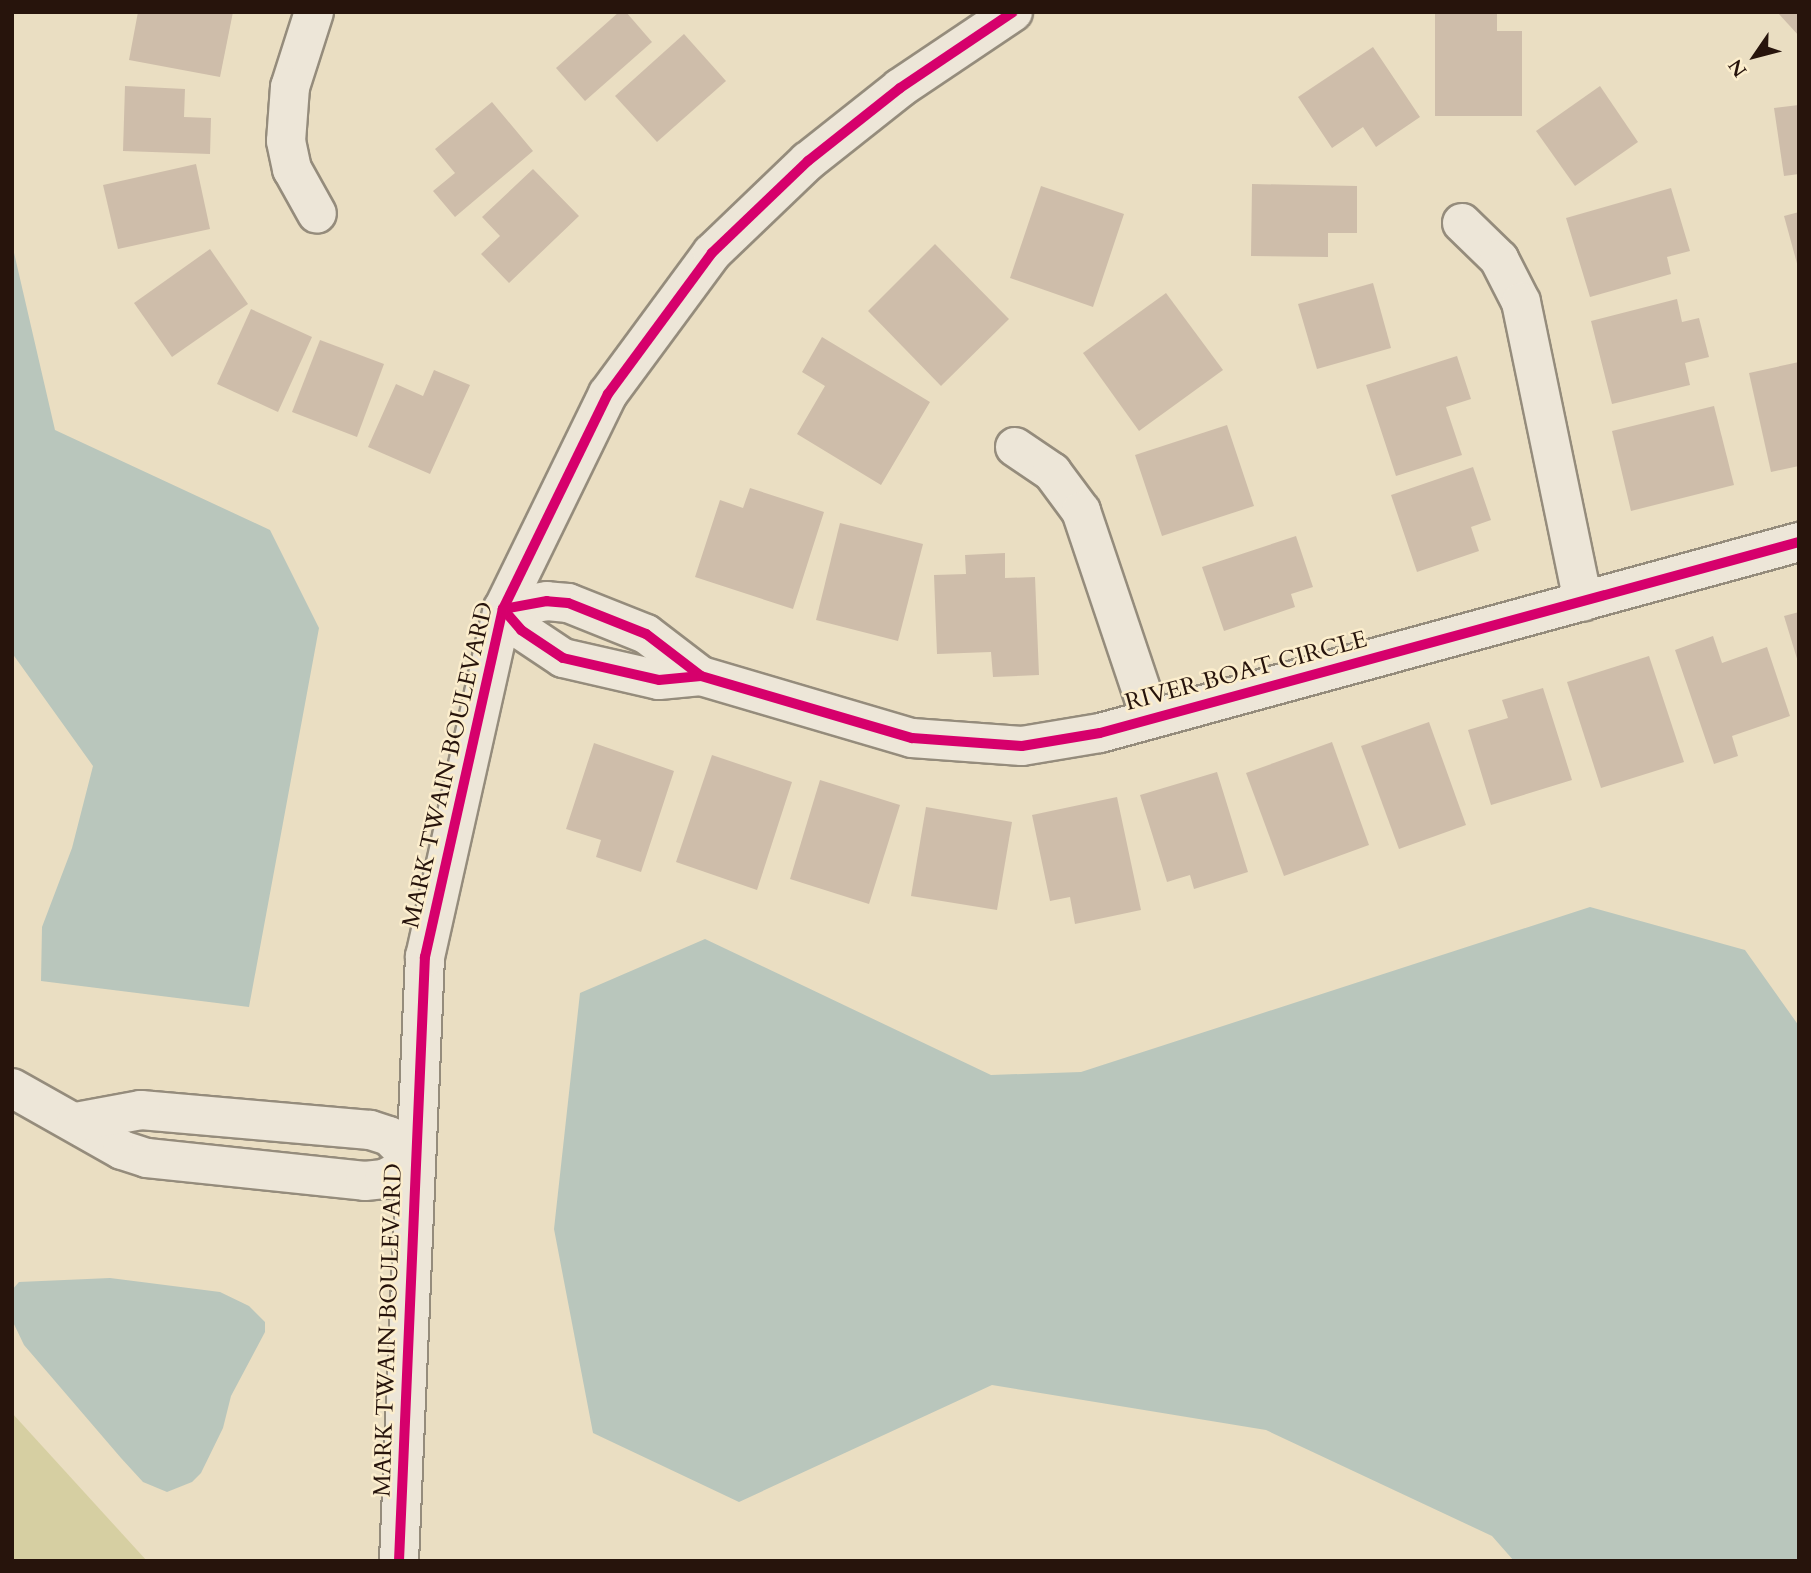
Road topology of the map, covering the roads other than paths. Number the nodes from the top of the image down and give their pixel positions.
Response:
1 (314, 12) edge
2 (1013, 12) edge
3 (317, 214) dead end
4 (1462, 223) dead end
5 (1015, 447) dead end
6 (1799, 542) edge
7 (1583, 602) junction
8 (503, 609) junction
9 (701, 676) junction
10 (1151, 719) junction
11 (12, 1088) edge
12 (76, 1122) junction
13 (416, 1163) junction
14 (399, 1561) edge

1 - 3 street
2 - 8 street, MARK TWAIN BOULEVARD
4 - 7 street
5 - 10 street
6 - 7 street, RIVER BOAT CIRCLE
7 - 10 street, RIVER BOAT CIRCLE
8 - 9 street, RIVER BOAT CIRCLE
8 - 9 street, RIVER BOAT CIRCLE
8 - 13 street, MARK TWAIN BOULEVARD
9 - 10 street, RIVER BOAT CIRCLE
11 - 12 street
12 - 13 street
12 - 13 street
13 - 14 street, MARK TWAIN BOULEVARD

